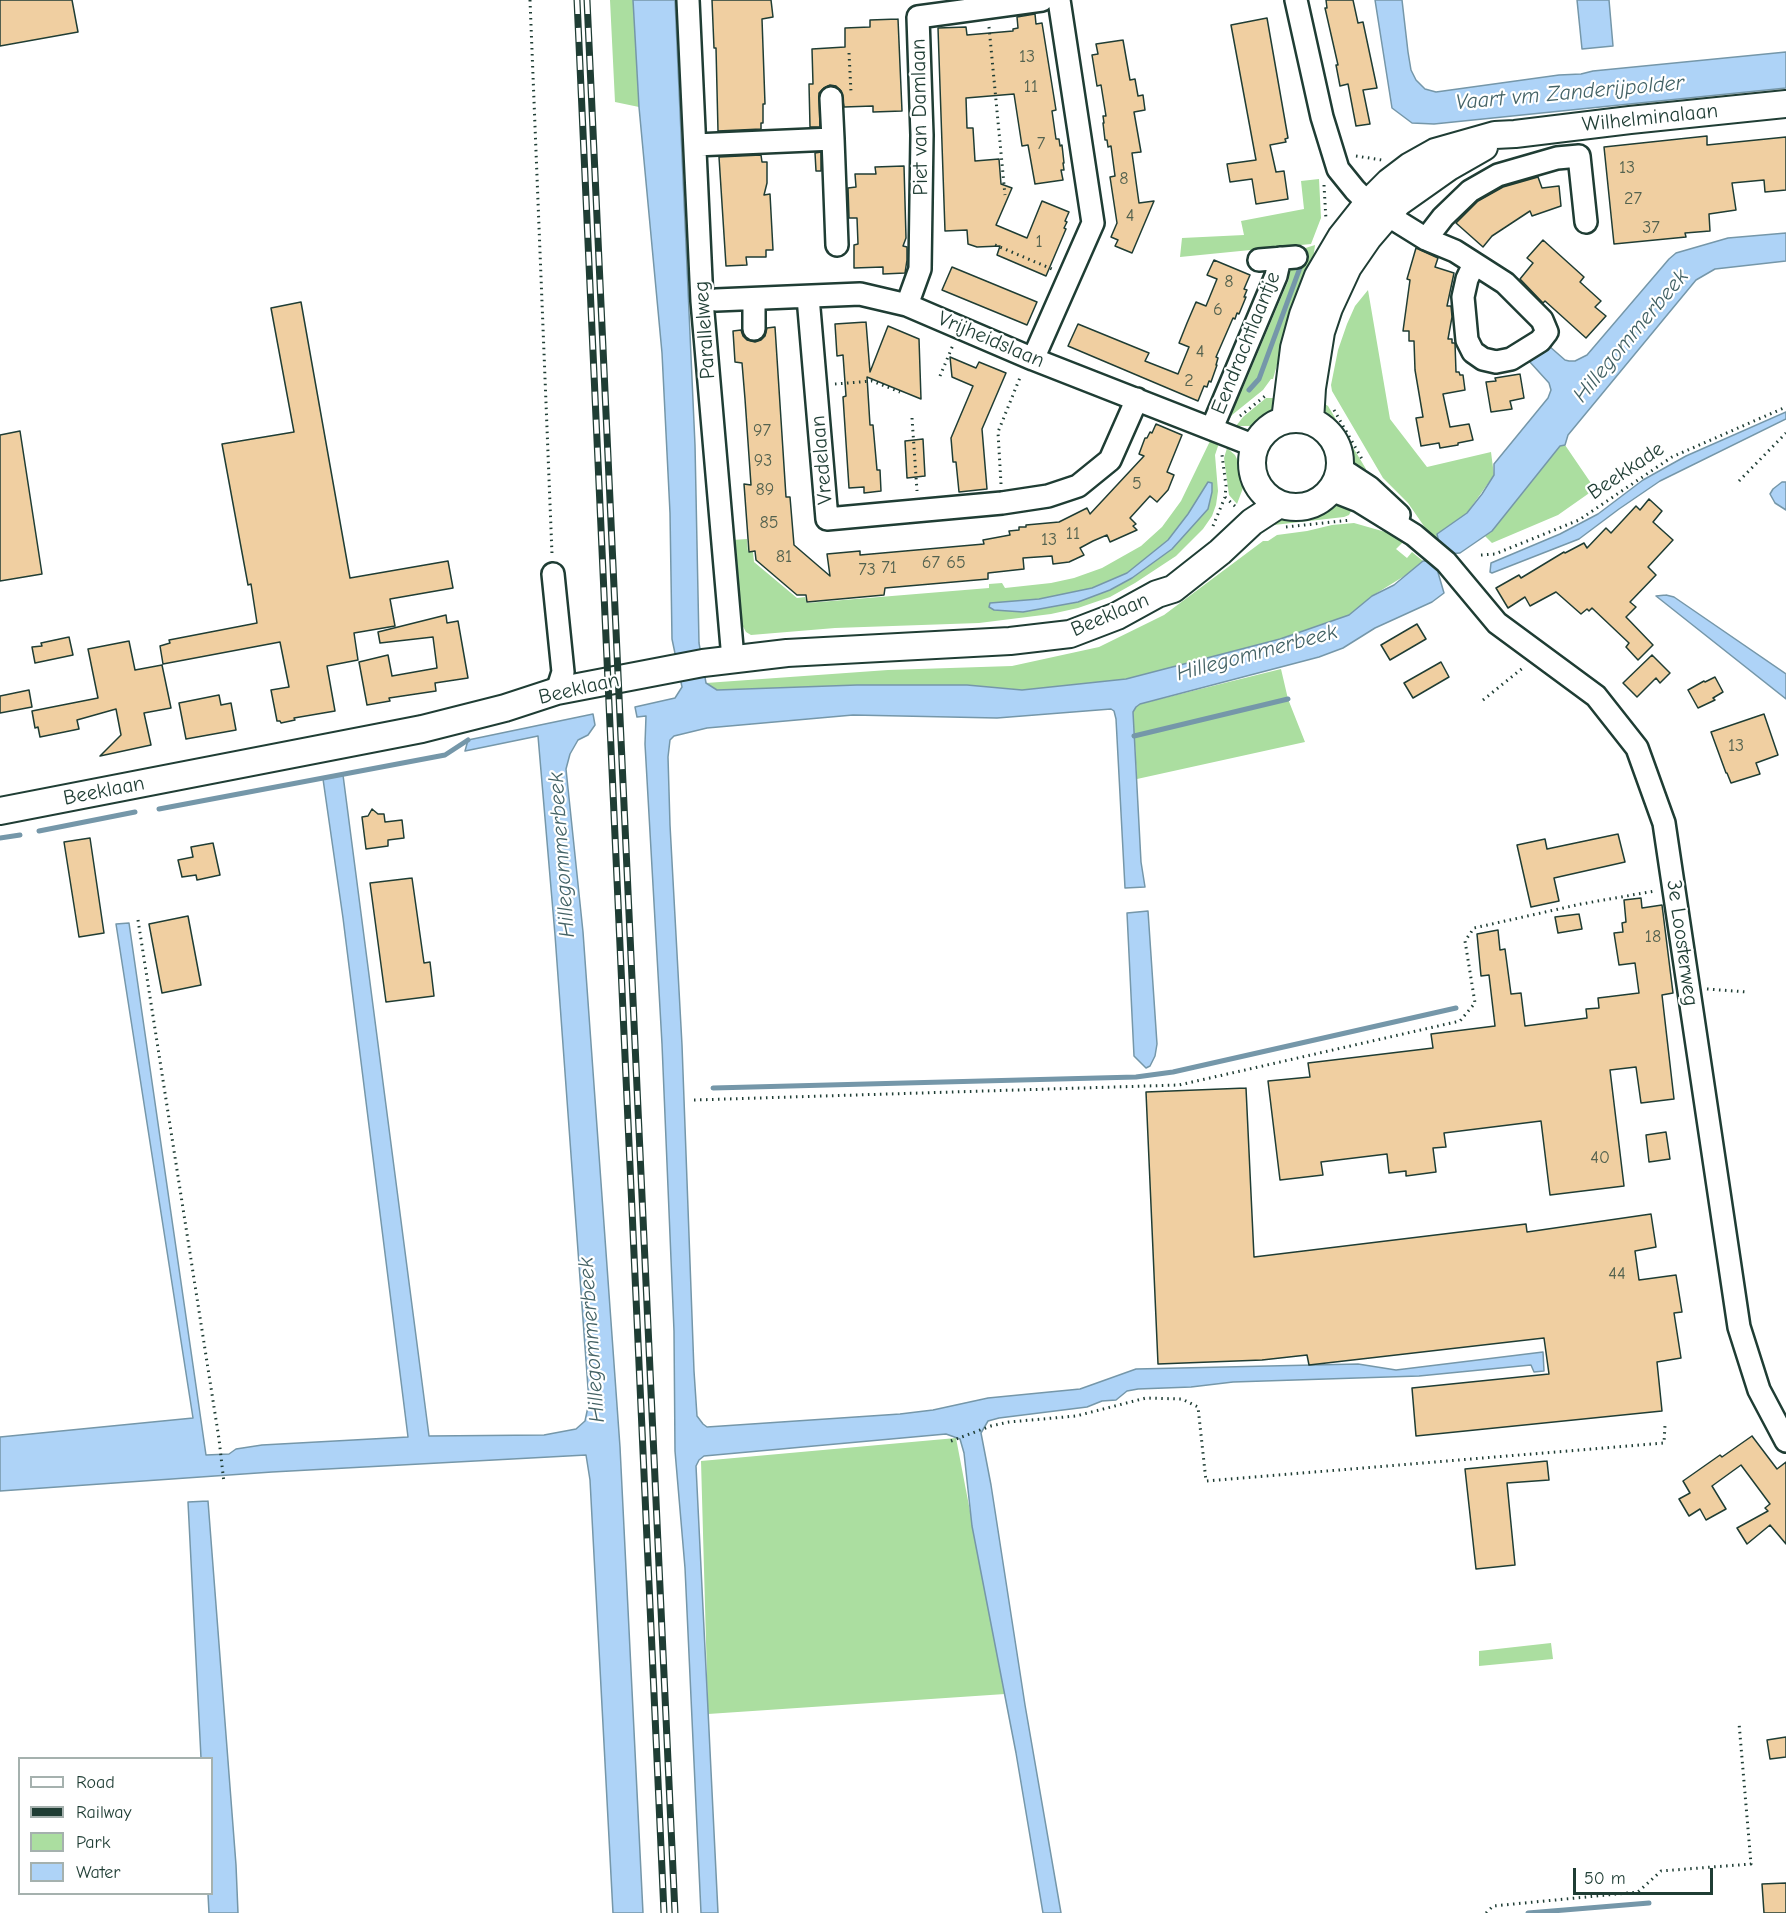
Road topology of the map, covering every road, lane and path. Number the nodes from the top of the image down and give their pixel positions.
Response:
1 (530, 0) edge
2 (688, 0) edge
3 (1042, 0) edge
4 (1059, 0) edge
5 (1296, 0) edge
6 (987, 8) junction
7 (831, 98) dead end
8 (1786, 104) edge
9 (1575, 126) junction
10 (833, 139) junction
11 (695, 145) junction
12 (1331, 148) junction
13 (1579, 156) junction
14 (1386, 161) dead end
15 (1005, 195) dead end
16 (1378, 209) junction
17 (1586, 222) dead end
18 (1426, 239) junction
19 (837, 245) dead end
20 (995, 245) dead end
21 (1278, 258) dead end
22 (1474, 264) junction
23 (1070, 276) junction
24 (808, 297) junction
25 (716, 300) dead end
26 (754, 300) junction
27 (908, 305) junction
28 (960, 327) junction
29 (754, 329) dead end
30 (1031, 358) junction
31 (940, 376) dead end
32 (816, 386) junction
33 (900, 392) dead end
34 (1267, 395) dead end
35 (1137, 399) junction
36 (1786, 407) edge
37 (1333, 409) dead end
38 (912, 418) dead end
39 (1297, 420) junction
40 (1221, 432) junction
41 (1786, 433) edge
42 (1255, 446) junction
43 (1365, 464) dead end
44 (1335, 479) junction
45 (1739, 481) dead end
46 (1256, 483) junction
47 (1002, 503) junction
48 (919, 511) junction
49 (1282, 516) junction
50 (1350, 520) dead end
51 (1210, 532) dead end
52 (1481, 555) dead end
53 (553, 574) joint
54 (1157, 594) junction
55 (1540, 655) junction
56 (733, 659) junction
57 (557, 692) junction
58 (1483, 700) dead end
59 (0, 811) edge
60 (1673, 887) junction
61 (138, 920) dead end
62 (1688, 988) junction
63 (1747, 992) dead end
64 (694, 1100) dead end
65 (1665, 1425) dead end
66 (951, 1441) dead end
67 (1786, 1441) edge
68 (224, 1483) dead end
69 (1739, 1723) dead end
70 (1486, 1913) edge

1 - 53 path
2 - 11 street, Parallelweg
3 - 6 street, Piet van Damlaan
4 - 23 street
5 - 12 street
6 - 15 path
6 - 27 street, Piet van Damlaan
7 - 10 street
8 - 9 main road, Wilhelminalaan
9 - 13 street
9 - 16 main road, Wilhelminalaan
10 - 11 street
10 - 19 street
11 - 56 street, Parallelweg
12 - 14 path
12 - 16 street
13 - 17 street
13 - 18 street
16 - 18 street
16 - 39 main road
18 - 22 street
20 - 23 path
21 - 40 street, Eendrachtlaantje
22 - 22 street
23 - 30 street
24 - 26 street, Vrijheidslaan
24 - 27 street, Vrijheidslaan
24 - 32 street, Vredelaan
25 - 26 street, Vrijheidslaan
26 - 29 street
27 - 28 street, Vrijheidslaan
28 - 30 street, Vrijheidslaan
28 - 31 path
30 - 35 street, Vrijheidslaan
30 - 47 path
32 - 33 path
32 - 48 street, Vredelaan
34 - 40 path
35 - 40 street, Vrijheidslaan
35 - 47 street, Vredelaan
36 - 52 path, Beekkade
37 - 43 path
38 - 48 path
39 - 42 main road
39 - 44 main road
40 - 42 street, Vrijheidslaan
40 - 51 path
41 - 45 path
42 - 46 main road
44 - 49 main road
44 - 55 street, 3e Loosterweg
46 - 49 main road
46 - 54 main road, Beeklaan
47 - 48 street, Vredelaan
49 - 50 path
49 - 54 main road, Beeklaan
53 - 57 street
54 - 56 main road, Beeklaan
55 - 58 path
55 - 60 street, 3e Loosterweg
56 - 57 main road, Beeklaan
57 - 59 main road, Beeklaan
60 - 62 street, 3e Loosterweg
60 - 64 path
61 - 68 path
62 - 63 path
62 - 67 street, 3e Loosterweg
65 - 66 path
69 - 70 path

